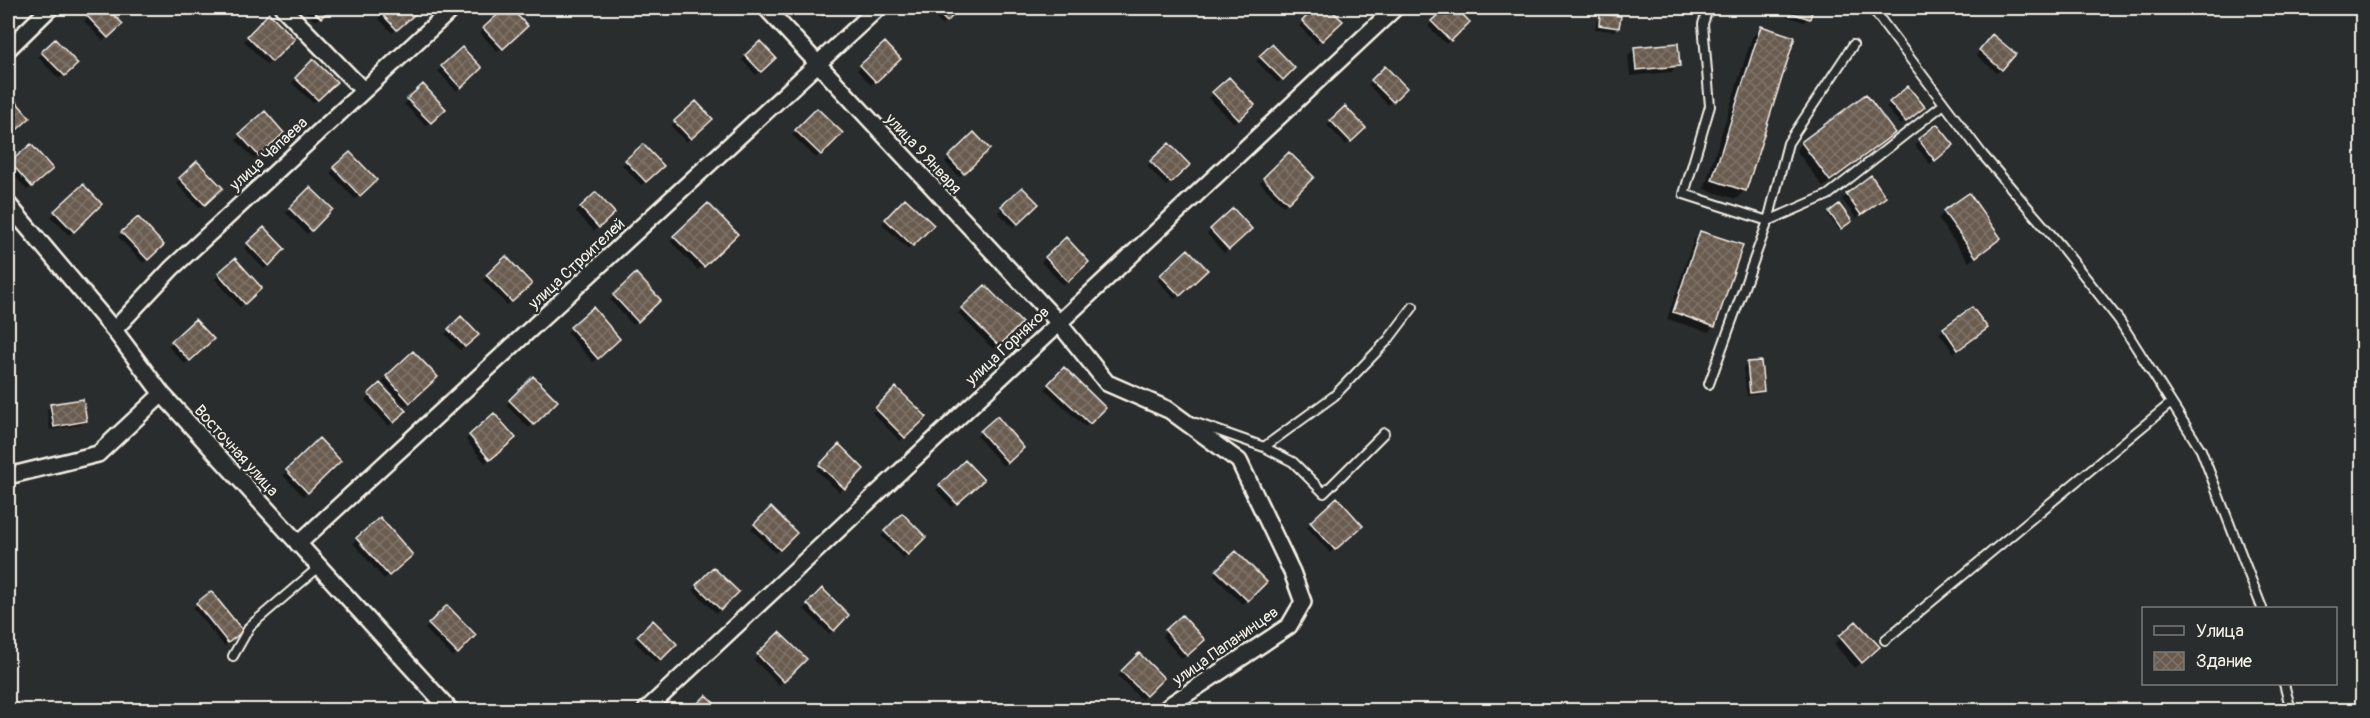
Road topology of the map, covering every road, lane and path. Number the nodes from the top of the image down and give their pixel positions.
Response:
1 (50, 8) edge
2 (283, 8) edge
3 (453, 8) edge
4 (766, 8) edge
5 (878, 8) edge
6 (1395, 8) edge
7 (1708, 8) edge
8 (1872, 8) edge
9 (1852, 45) dead end
10 (8, 49) edge
11 (817, 65) junction
12 (362, 89) junction
13 (1944, 104) junction
14 (8, 204) edge
15 (1768, 221) junction
16 (1413, 307) dead end
17 (1058, 322) junction
18 (114, 330) junction
19 (1709, 384) dead end
20 (162, 394) junction
21 (2171, 403) junction
22 (1180, 418) junction
23 (1384, 434) dead end
24 (1264, 447) junction
25 (8, 476) edge
26 (298, 544) junction
27 (319, 567) junction
28 (1292, 572) joint
29 (2261, 607) edge
30 (1885, 640) dead end
31 (233, 656) dead end
32 (2284, 685) edge
33 (450, 711) edge
34 (646, 711) edge
35 (1165, 711) edge
36 (2291, 711) edge

1 - 10 street
2 - 12 street
3 - 12 street, улица Чапаева
4 - 11 street, улица 9 Января
5 - 11 street, улица Строителей
6 - 17 street, улица Горняков
7 - 15 lane
8 - 13 lane
9 - 15 lane
11 - 17 street, улица 9 Января
11 - 26 street, улица Строителей
12 - 18 street, улица Чапаева
13 - 15 lane
13 - 21 lane
14 - 18 street, Восточная улица
15 - 19 lane
16 - 24 lane
17 - 22 street, улица 9 Января
17 - 34 street, улица Горняков
18 - 20 street, Восточная улица
20 - 25 street
20 - 26 street, Восточная улица
21 - 29 lane
21 - 30 lane
22 - 24 lane
22 - 28 street, улица 9 Января
23 - 24 lane
26 - 27 street, Восточная улица
27 - 31 lane
27 - 33 street, Восточная улица
28 - 35 street, улица Папанинцев
32 - 36 lane

